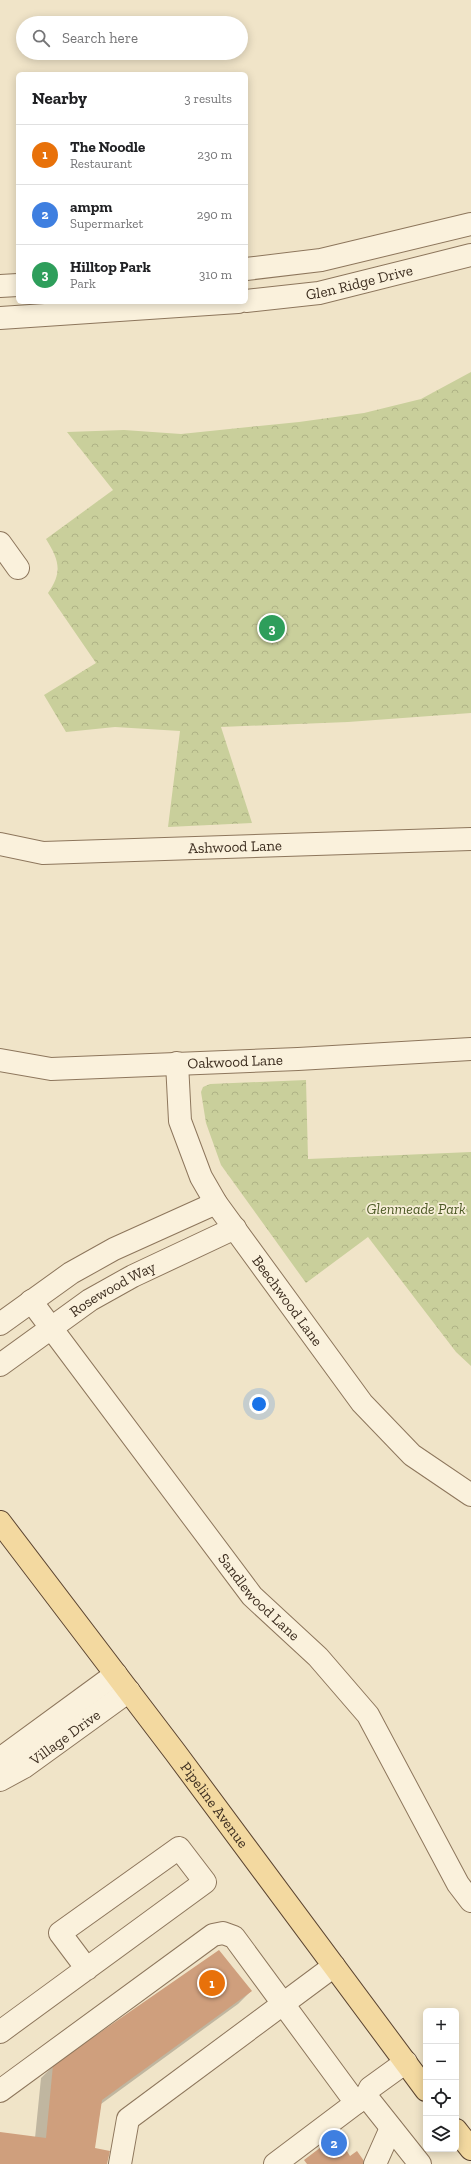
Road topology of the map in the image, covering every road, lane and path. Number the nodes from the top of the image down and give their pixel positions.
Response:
1 (471, 224) edge
2 (471, 255) edge
3 (248, 270) edge
4 (16, 285) edge
5 (0, 286) edge
6 (248, 301) edge
7 (208, 304) edge
8 (0, 318) edge
9 (0, 543) edge
10 (18, 568) dead end
11 (471, 839) edge
12 (0, 844) edge
13 (471, 1049) edge
14 (0, 1060) edge
15 (177, 1063) junction
16 (216, 1202) junction
17 (235, 1228) junction
18 (31, 1301) junction
19 (0, 1324) edge
20 (51, 1327) junction
21 (0, 1365) edge
22 (471, 1494) edge
23 (0, 1522) edge
24 (116, 1674) junction
25 (129, 1691) junction
26 (66, 1724) junction
27 (0, 1759) edge
28 (0, 1780) edge
29 (471, 1901) edge
30 (334, 1966) junction
31 (87, 1969) junction
32 (282, 2004) junction
33 (0, 2032) edge
34 (409, 2067) junction
35 (423, 2086) edge
36 (0, 2091) edge
37 (361, 2100) junction
38 (391, 2128) junction
39 (459, 2134) edge
40 (471, 2149) edge
41 (120, 2164) edge
42 (275, 2164) edge
43 (375, 2164) edge
44 (420, 2164) edge

1 - 3 street, Glen Ridge Drive
2 - 6 street, Glen Ridge Drive
4 - 5 street
7 - 8 street
9 - 10 street
11 - 12 street, Ashwood Lane
13 - 15 street, Oakwood Lane
14 - 15 street, Oakwood Lane
15 - 16 street, Beechwood Lane
16 - 17 street, Beechwood Lane
16 - 18 street
17 - 20 street, Rosewood Way
17 - 22 street, Beechwood Lane
18 - 19 street
18 - 20 street, Sandlewood Lane
20 - 21 street, Rosewood Way
20 - 29 street, Sandlewood Lane
23 - 24 main road, Pipeline Avenue
24 - 25 main road, Pipeline Avenue
24 - 26 street, Village Drive
25 - 26 street, Village Drive
25 - 30 main road, Pipeline Avenue
26 - 27 street, Village Drive
26 - 28 street, Village Drive
30 - 32 street
30 - 34 main road, Pipeline Avenue
31 - 31 street
31 - 33 street
32 - 36 street
32 - 37 street
32 - 41 street
34 - 35 main road, Pipeline Avenue
34 - 37 street
37 - 38 street
37 - 42 street
38 - 43 street
38 - 44 street
39 - 40 main road

